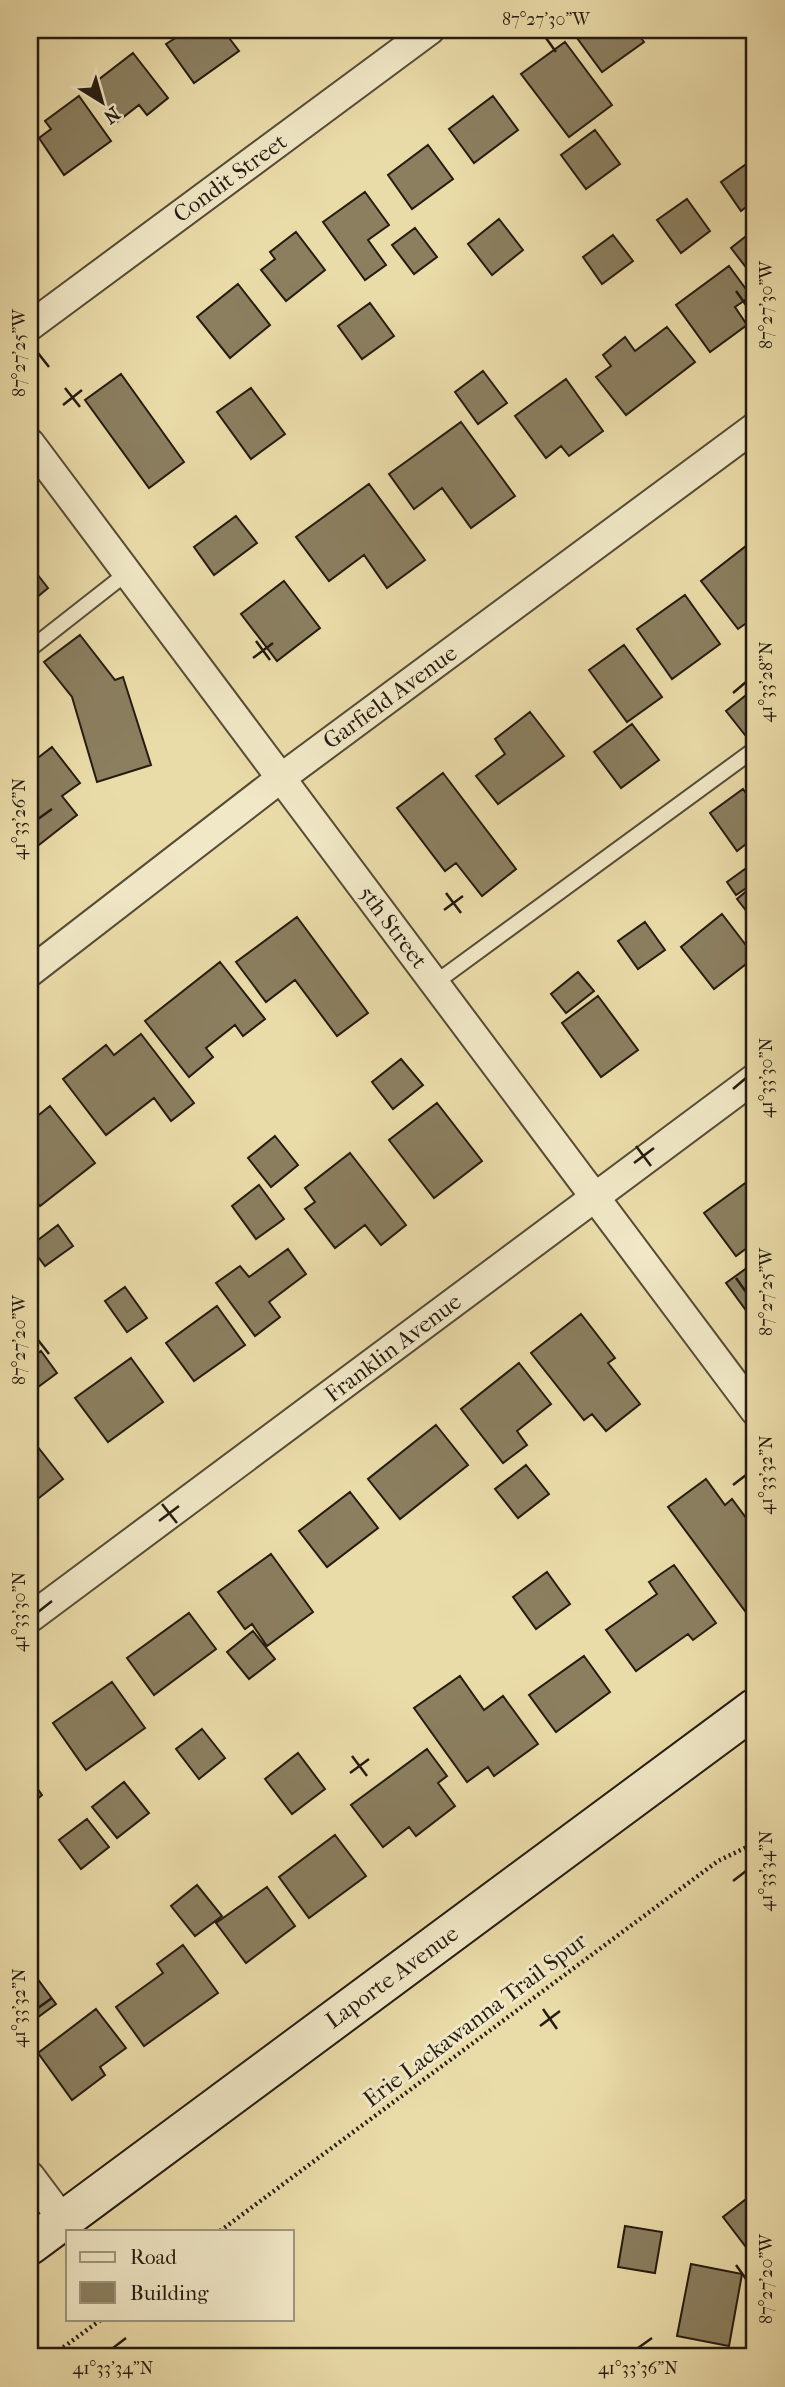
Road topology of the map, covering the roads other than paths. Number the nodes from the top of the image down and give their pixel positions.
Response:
1 (430, 30) edge
2 (30, 326) edge
3 (755, 427) edge
4 (30, 443) edge
5 (127, 573) junction
6 (30, 649) edge
7 (755, 749) edge
8 (281, 778) junction
9 (30, 972) edge
10 (435, 983) junction
11 (755, 1078) edge
12 (596, 1197) junction
13 (755, 1411) edge
14 (30, 1618) edge
15 (755, 1709) edge
16 (30, 2176) edge
17 (63, 2220) junction
18 (30, 2245) edge

1 - 2 street, Condit Street
3 - 8 street, Garfield Avenue
4 - 5 street, 5th Street
5 - 6 lane
5 - 8 street, 5th Street
7 - 10 lane
8 - 9 street, Garfield Avenue
8 - 10 street, 5th Street
10 - 12 street, 5th Street
11 - 12 street, Franklin Avenue
12 - 13 street, 5th Street
12 - 14 street, Franklin Avenue
15 - 17 street, Laporte Avenue
16 - 17 street
17 - 18 street, Laporte Avenue

